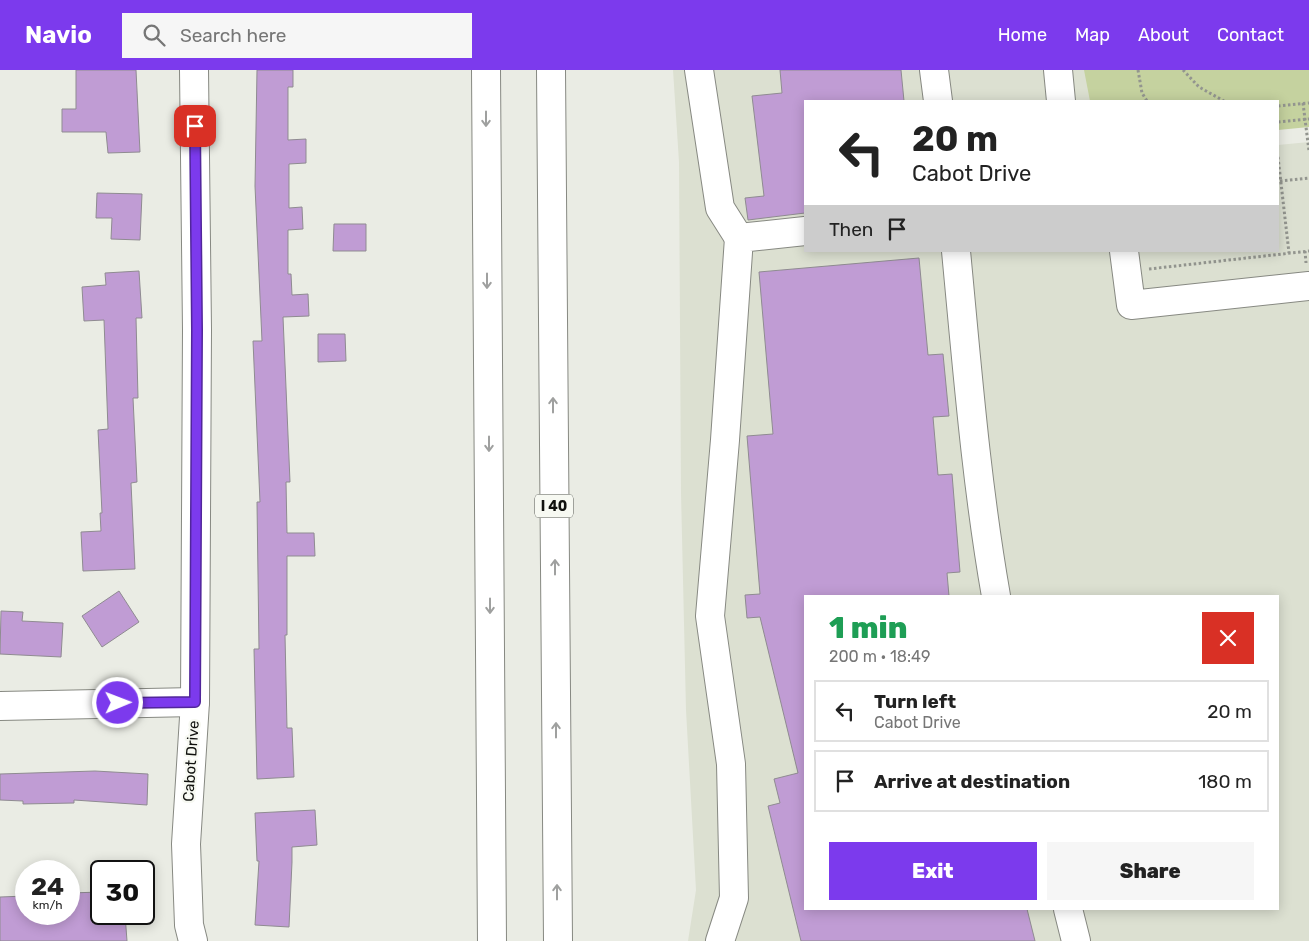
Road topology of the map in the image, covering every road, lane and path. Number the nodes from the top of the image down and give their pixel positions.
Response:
1 (194, 70) edge
2 (486, 70) edge
3 (551, 70) edge
4 (699, 70) edge
5 (934, 70) edge
6 (1058, 70) edge
7 (1138, 70) edge
8 (1183, 70) edge
9 (938, 100) edge
10 (1061, 100) edge
11 (1146, 100) edge
12 (1222, 100) edge
13 (1303, 103) junction
14 (1309, 103) edge
15 (1279, 106) edge
16 (1307, 119) edge
17 (1279, 122) edge
18 (1309, 151) edge
19 (1279, 176) edge
20 (1309, 178) edge
21 (1280, 181) junction
22 (804, 232) edge
23 (739, 238) junction
24 (1309, 251) edge
25 (956, 252) edge
26 (1289, 253) junction
27 (1125, 261) edge
28 (1309, 286) edge
29 (996, 595) edge
30 (195, 702) junction
31 (0, 706) edge
32 (1068, 910) edge
33 (193, 941) edge
34 (492, 941) edge
35 (558, 941) edge
36 (720, 941) edge
37 (1076, 941) edge

1 - 30 main road, Cabot Drive
2 -> 34 main road
35 -> 3 main road, I 40
4 - 23 main road
5 - 9 main road
6 - 10 main road
7 - 11 path
8 - 12 path
13 - 14 path
13 - 15 path
13 - 16 path
16 - 17 path
16 - 18 path
19 - 21 path
20 - 21 path
21 - 26 path
22 - 23 main road
23 - 36 main road
24 - 26 path
25 - 29 main road
26 - 27 path
27 - 28 main road
30 - 31 main road
30 - 33 main road, Cabot Drive
32 - 37 main road

